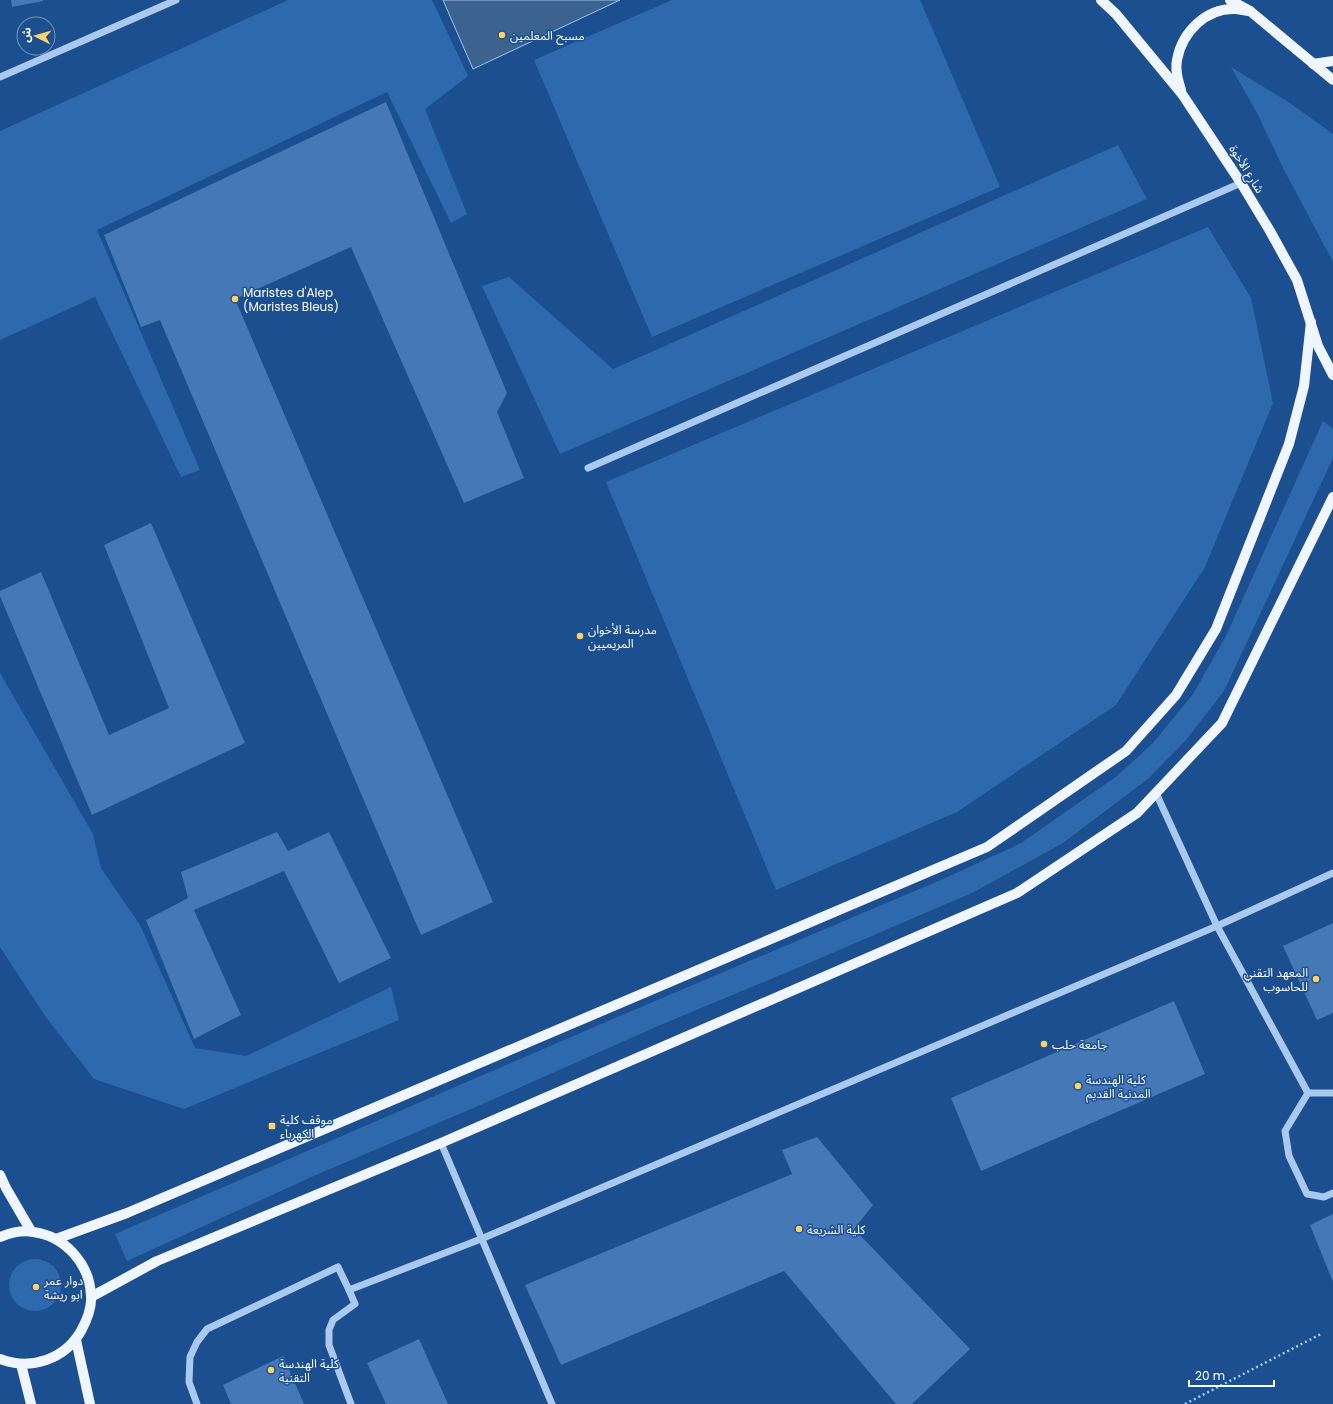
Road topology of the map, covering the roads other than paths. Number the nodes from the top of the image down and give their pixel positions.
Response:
1 (176, 0) edge
2 (1101, 0) edge
3 (1230, 0) edge
4 (1250, 11) junction
5 (1333, 60) edge
6 (1313, 64) junction
7 (0, 77) edge
8 (1333, 80) edge
9 (1182, 94) junction
10 (1241, 183) junction
11 (1311, 322) junction
12 (1333, 375) edge
13 (588, 468) dead end
14 (1333, 497) edge
15 (1156, 793) junction
16 (1333, 873) edge
17 (1217, 926) junction
18 (1333, 1093) edge
19 (1308, 1094) junction
20 (441, 1143) junction
21 (0, 1175) edge
22 (1333, 1193) edge
23 (31, 1231) junction
24 (0, 1237) edge
25 (56, 1239) junction
26 (481, 1239) junction
27 (349, 1290) junction
28 (91, 1297) junction
29 (76, 1340) junction
30 (0, 1359) edge
31 (21, 1364) junction
32 (31, 1404) edge
33 (90, 1404) edge
34 (197, 1404) edge
35 (351, 1404) edge
36 (552, 1404) edge

1 - 7 street
2 - 9 main road, شارع الأخوة
3 - 4 main road
4 - 6 main road
4 - 9 main road
5 - 6 main road
6 - 8 main road
9 - 10 main road, شارع الأخوة
10 - 11 main road, شارع الأخوة
10 - 13 street
11 - 12 main road, شارع الأخوة
11 - 25 main road
14 - 15 main road
15 - 17 street
15 - 20 main road
16 - 17 street
17 - 19 street
17 - 26 street
18 - 19 street
19 - 22 street
20 - 26 street
20 - 28 main road
21 - 23 main road
23 - 24 main road
23 - 25 main road
25 - 28 main road
26 - 27 street
26 - 36 street
27 - 34 street
27 - 35 street
28 - 29 main road
29 - 31 main road
29 - 33 main road
30 - 31 main road
31 - 32 main road

